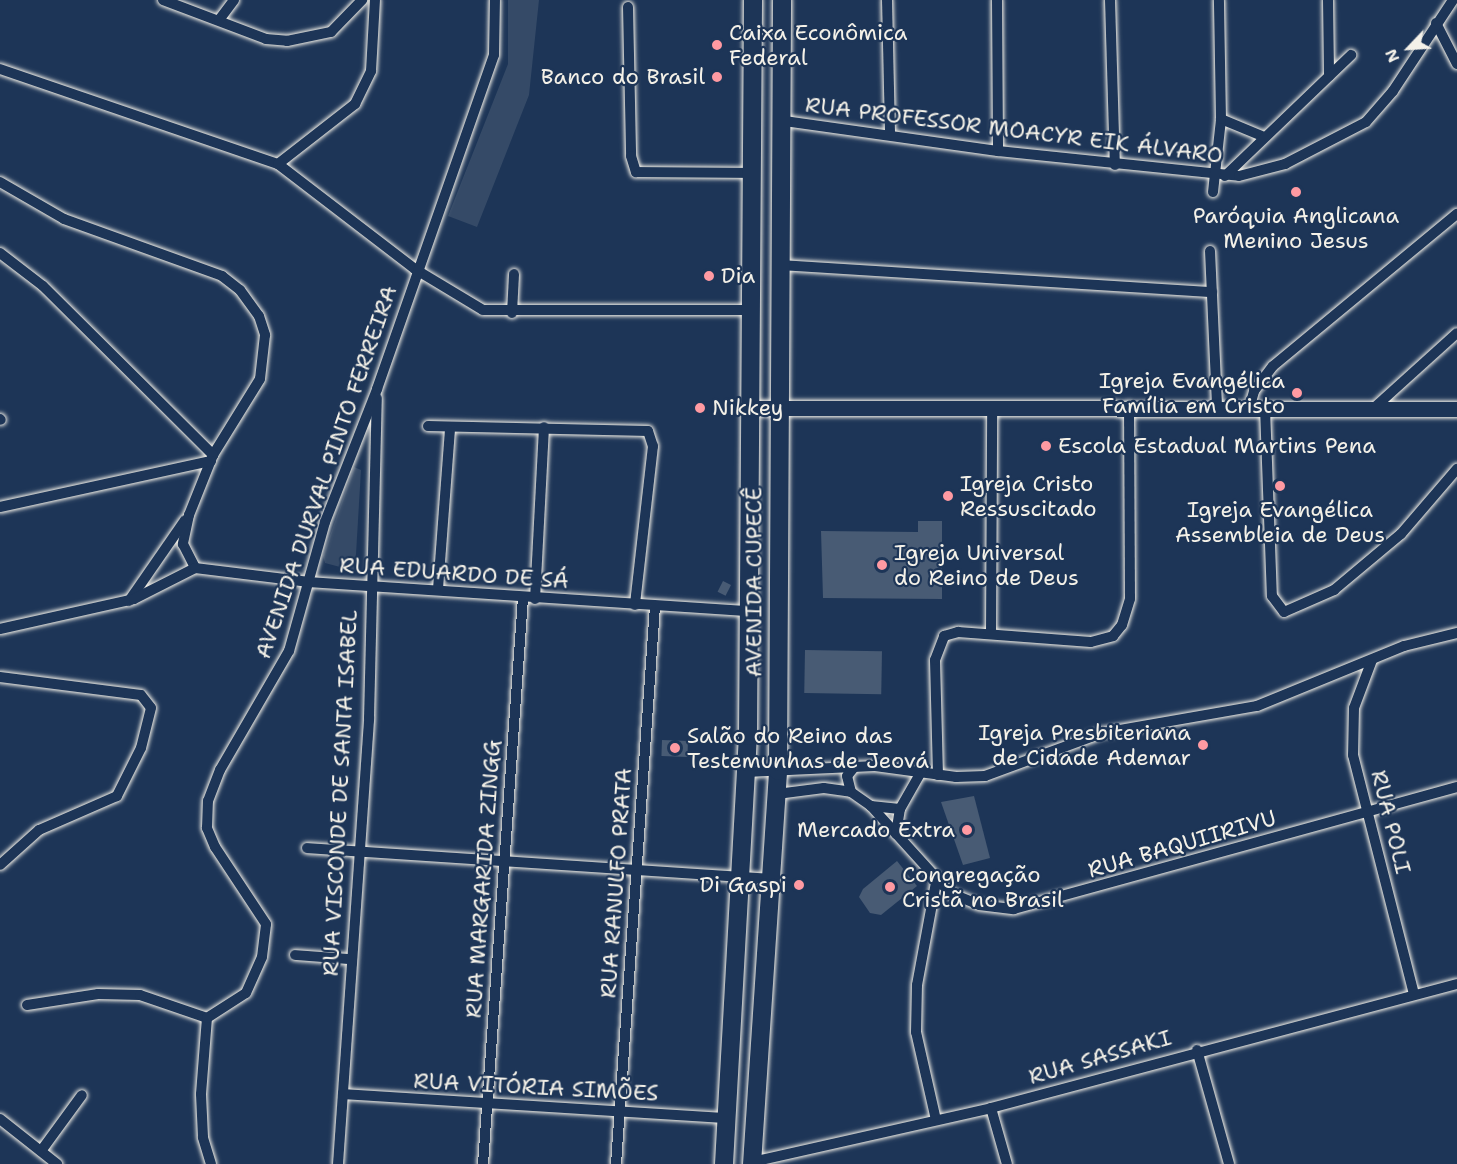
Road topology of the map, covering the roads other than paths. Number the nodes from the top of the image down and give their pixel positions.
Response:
1 (163, 0) edge
2 (234, 0) edge
3 (362, 0) edge
4 (375, 0) edge
5 (495, 0) edge
6 (753, 0) edge
7 (782, 0) edge
8 (887, 0) edge
9 (997, 0) edge
10 (1110, 0) edge
11 (1219, 0) edge
12 (1328, 0) edge
13 (1453, 0) edge
14 (628, 8) dead end
15 (219, 20) junction
16 (1436, 23) junction
17 (1352, 55) dead end
18 (1457, 64) edge
19 (0, 69) edge
20 (1329, 76) junction
21 (1221, 119) junction
22 (784, 121) junction
23 (890, 132) junction
24 (1262, 136) junction
25 (998, 151) junction
26 (278, 164) junction
27 (1115, 165) junction
28 (754, 173) junction
29 (1220, 176) junction
30 (0, 182) edge
31 (1213, 192) dead end
32 (1457, 214) edge
33 (1210, 251) dead end
34 (0, 253) edge
35 (782, 265) junction
36 (416, 269) junction
37 (514, 274) dead end
38 (1212, 292) junction
39 (751, 310) junction
40 (512, 313) junction
41 (1457, 333) edge
42 (377, 389) junction
43 (1129, 406) junction
44 (1374, 407) junction
45 (749, 408) junction
46 (992, 408) junction
47 (1217, 408) junction
48 (1265, 408) junction
49 (778, 409) junction
50 (1249, 409) junction
51 (1457, 409) edge
52 (428, 426) dead end
53 (544, 428) junction
54 (450, 429) junction
55 (212, 458) junction
56 (1457, 469) edge
57 (0, 507) edge
58 (189, 514) junction
59 (195, 568) junction
60 (309, 582) junction
61 (372, 586) junction
62 (438, 589) junction
63 (523, 598) junction
64 (535, 599) junction
65 (129, 601) junction
66 (635, 605) junction
67 (655, 606) junction
68 (748, 611) junction
69 (0, 629) edge
70 (1457, 633) edge
71 (991, 634) junction
72 (1372, 660) junction
73 (0, 677) edge
74 (855, 766) junction
75 (746, 771) junction
76 (778, 771) junction
77 (921, 772) junction
78 (938, 775) junction
79 (1457, 787) edge
80 (851, 792) junction
81 (777, 794) junction
82 (871, 806) junction
83 (900, 809) junction
84 (1369, 811) junction
85 (896, 834) junction
86 (307, 848) dead end
87 (361, 852) junction
88 (503, 862) junction
89 (0, 865) edge
90 (638, 871) junction
91 (738, 877) junction
92 (771, 879) junction
93 (936, 882) junction
94 (295, 955) dead end
95 (350, 959) junction
96 (1456, 986) edge
97 (1414, 994) junction
98 (27, 1005) dead end
99 (207, 1018) junction
100 (1197, 1050) junction
101 (343, 1094) junction
102 (82, 1095) dead end
103 (487, 1104) junction
104 (991, 1108) junction
105 (619, 1111) junction
106 (727, 1118) junction
107 (0, 1119) edge
108 (936, 1120) junction
109 (41, 1151) junction
110 (752, 1163) edge
111 (57, 1164) edge
112 (210, 1164) edge
113 (338, 1164) edge
114 (483, 1164) edge
115 (616, 1164) edge
116 (724, 1164) edge
117 (1006, 1164) edge
118 (1229, 1164) edge

1 - 15 street
2 - 15 street
3 - 15 street
4 - 26 street
5 - 36 street, AVENIDA DURVAL PINTO FERREIRA
6 - 28 main road, AVENIDA CUPECÊ
7 - 22 main road, AVENIDA CUPECÊ
8 - 23 street
9 - 25 street
10 - 27 street
11 - 21 street
12 - 20 street
13 - 16 street, RUA PROFESSOR MOACYR EIK ÁLVARO
14 - 28 street
16 - 18 street
16 - 29 street, RUA PROFESSOR MOACYR EIK ÁLVARO
17 - 20 street
19 - 26 street
20 - 24 street
21 - 24 street
21 - 29 street
22 - 23 street, RUA PROFESSOR MOACYR EIK ÁLVARO
22 - 35 main road, AVENIDA CUPECÊ
23 - 25 street, RUA PROFESSOR MOACYR EIK ÁLVARO
24 - 29 street
25 - 27 street, RUA PROFESSOR MOACYR EIK ÁLVARO
26 - 36 street
27 - 29 street, RUA PROFESSOR MOACYR EIK ÁLVARO
28 - 39 main road, AVENIDA CUPECÊ
29 - 31 street
30 - 55 street
32 - 50 street
33 - 38 street
34 - 55 street
35 - 38 street
35 - 49 main road, AVENIDA CUPECÊ
36 - 40 street
36 - 42 street, AVENIDA DURVAL PINTO FERREIRA
37 - 40 street
38 - 47 street
39 - 40 street
39 - 45 main road, AVENIDA CUPECÊ
41 - 44 street
42 - 60 street, AVENIDA DURVAL PINTO FERREIRA
42 - 61 street, RUA VISCONDE DE SANTA ISABEL
43 - 46 street
43 - 47 street
43 - 71 street
44 - 48 street
44 - 51 street
45 - 49 street
45 - 68 main road, AVENIDA CUPECÊ
46 - 49 street
46 - 71 street
47 - 50 street
48 - 50 street
48 - 56 street
49 - 76 main road, AVENIDA CUPECÊ
52 - 54 street
53 - 54 street
53 - 64 street
53 - 66 street
54 - 62 street
55 - 57 street
55 - 58 street
58 - 59 street
58 - 65 street
59 - 60 street, RUA EDUARDO DE SÁ
59 - 65 street
60 - 61 street, RUA EDUARDO DE SÁ
60 - 99 street, AVENIDA DURVAL PINTO FERREIRA
61 - 62 street, RUA EDUARDO DE SÁ
61 - 87 street, RUA VISCONDE DE SANTA ISABEL
62 - 63 street, RUA EDUARDO DE SÁ
63 - 64 street, RUA EDUARDO DE SÁ
63 - 88 street, RUA MARGARIDA ZINGG
64 - 66 street, RUA EDUARDO DE SÁ
65 - 69 street
66 - 67 street, RUA EDUARDO DE SÁ
67 - 68 street, RUA EDUARDO DE SÁ
67 - 90 street, RUA RANULFO PRATA
68 - 75 main road, AVENIDA CUPECÊ
70 - 72 street
71 - 78 street
72 - 78 street
72 - 84 street, RUA POLI
73 - 89 street
74 - 76 street
74 - 77 street
74 - 80 street
75 - 76 street
75 - 91 main road, AVENIDA CUPECÊ
76 - 81 main road, AVENIDA CUPECÊ
77 - 78 street
77 - 83 street
79 - 84 street, RUA BAQUIIRIVU
80 - 81 street, RUA BAQUIIRIVU
80 - 82 street, RUA BAQUIIRIVU
81 - 92 main road, AVENIDA CUPECÊ
82 - 83 street
82 - 85 street, RUA BAQUIIRIVU
83 - 85 street
84 - 93 street, RUA BAQUIIRIVU
84 - 97 street, RUA POLI
85 - 93 street, RUA BAQUIIRIVU
86 - 87 street
87 - 88 street
87 - 95 street, RUA VISCONDE DE SANTA ISABEL
88 - 90 street
88 - 103 street, RUA MARGARIDA ZINGG
90 - 91 street
90 - 105 street, RUA RANULFO PRATA
91 - 92 street
91 - 106 main road, AVENIDA CUPECÊ
92 - 110 main road, AVENIDA CUPECÊ
93 - 108 street
94 - 95 street
95 - 101 street, RUA VISCONDE DE SANTA ISABEL
96 - 97 street, RUA SASSAKI
97 - 100 street, RUA SASSAKI
98 - 99 street
99 - 112 street
100 - 104 street, RUA SASSAKI
100 - 118 street
101 - 103 street, RUA VITÓRIA SIMÕES
101 - 113 street, RUA VISCONDE DE SANTA ISABEL
102 - 109 street
103 - 105 street, RUA VITÓRIA SIMÕES
103 - 114 street, RUA MARGARIDA ZINGG
104 - 108 street, RUA SASSAKI
104 - 117 street
105 - 106 street, RUA VITÓRIA SIMÕES
105 - 115 street, RUA RANULFO PRATA
106 - 116 main road, AVENIDA CUPECÊ
107 - 109 street
108 - 110 street, RUA SASSAKI
109 - 111 street

